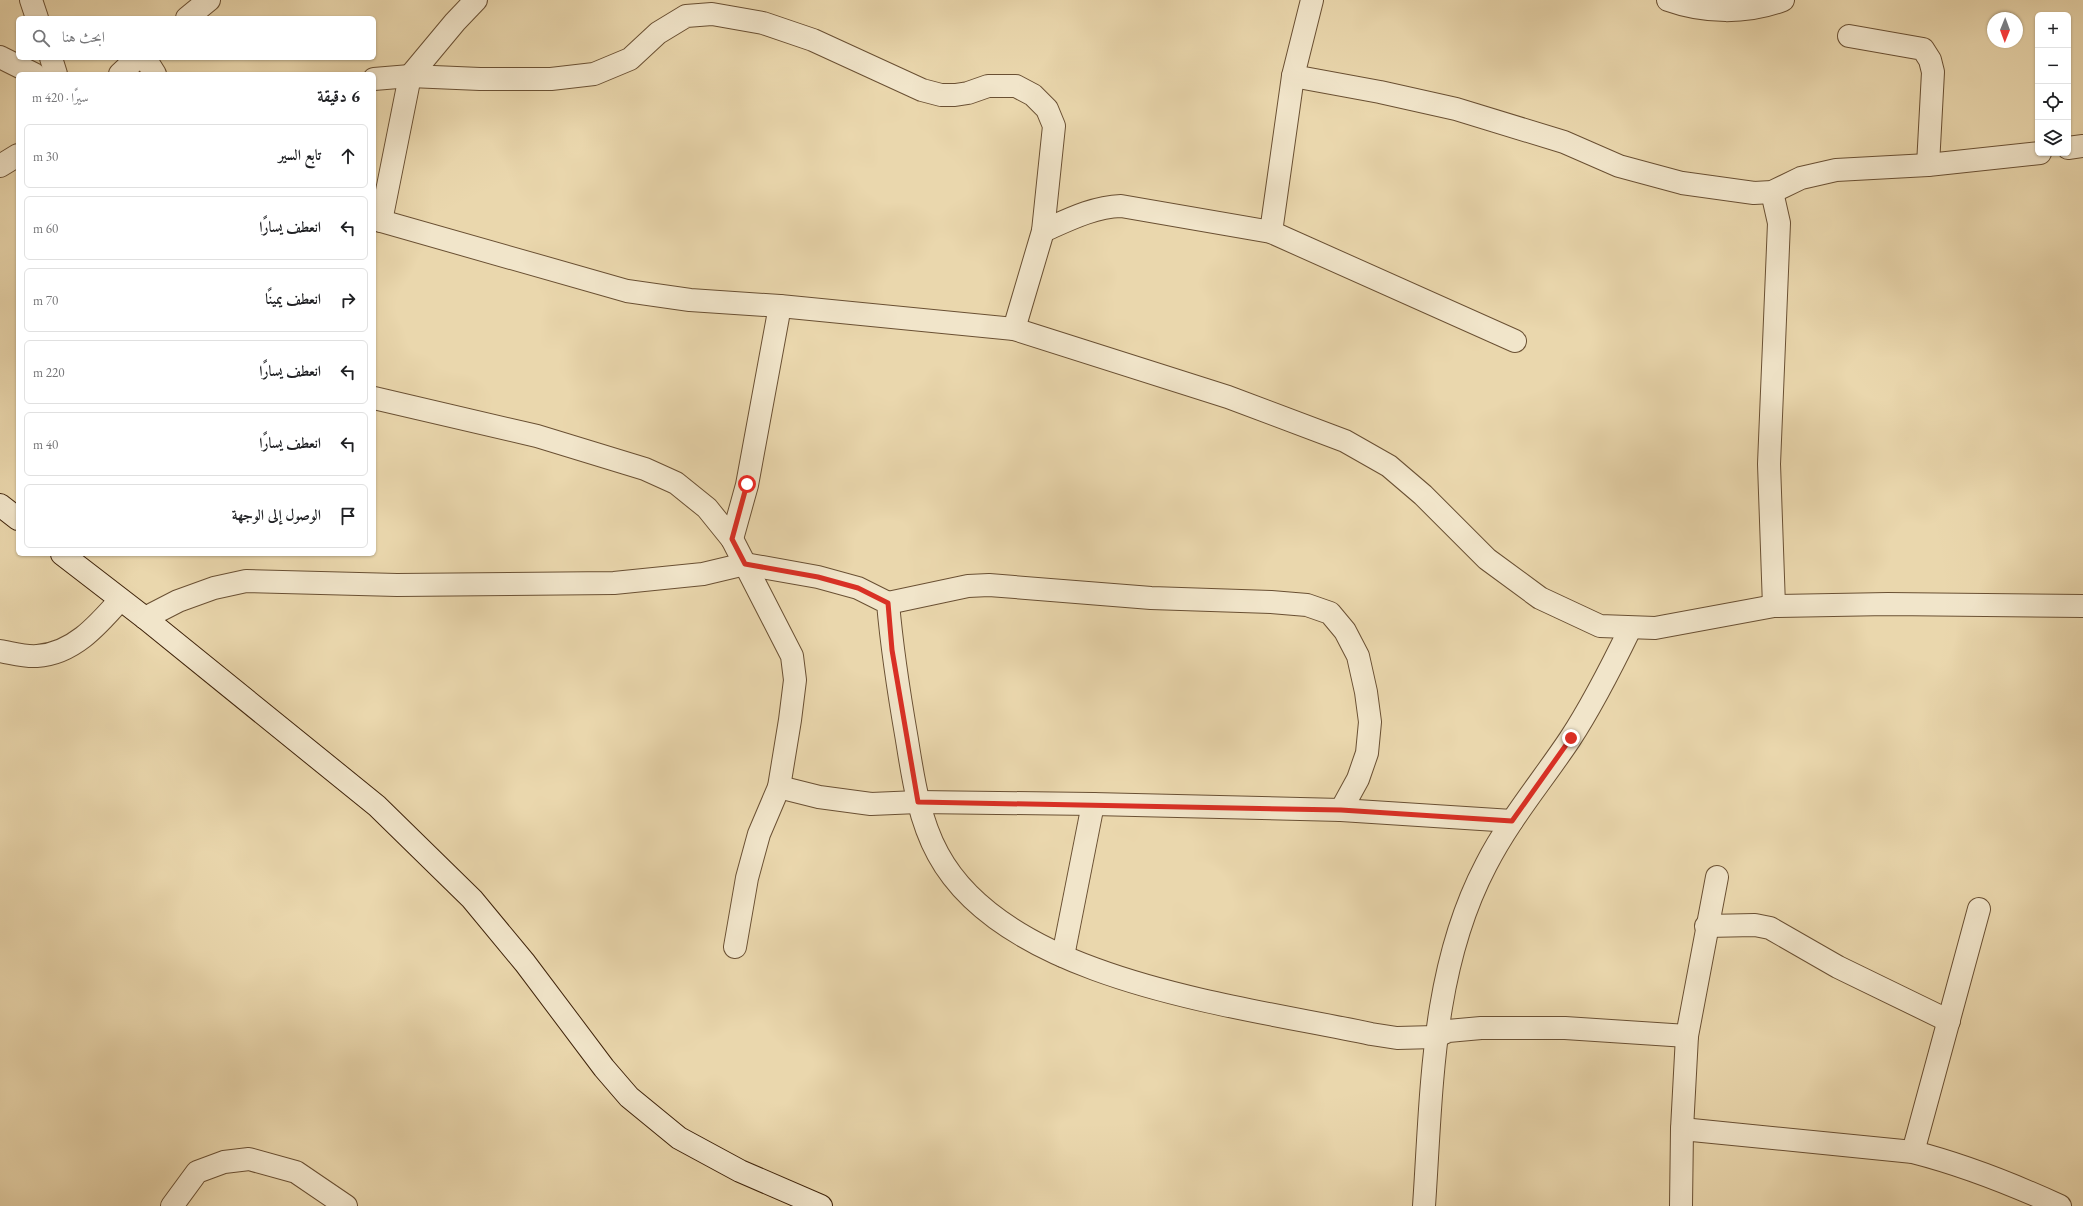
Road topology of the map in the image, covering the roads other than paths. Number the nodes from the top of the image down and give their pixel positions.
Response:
1 (31, 0) edge
2 (209, 0) edge
3 (476, 0) edge
4 (1312, 0) edge
5 (1668, 0) edge
6 (1783, 0) edge
7 (36, 16) edge
8 (189, 16) edge
9 (1849, 36) dead end
10 (0, 57) edge
11 (52, 60) edge
12 (135, 60) edge
13 (146, 60) edge
14 (30, 72) edge
15 (55, 72) edge
16 (122, 72) edge
17 (155, 72) edge
18 (410, 76) junction
19 (1293, 76) junction
20 (376, 79) edge
21 (2083, 146) edge
22 (2071, 148) edge
23 (2035, 154) edge
24 (16, 156) edge
25 (1928, 165) junction
26 (0, 166) edge
27 (1772, 192) junction
28 (378, 220) edge
29 (1043, 232) junction
30 (1271, 232) junction
31 (780, 306) junction
32 (1014, 329) junction
33 (1515, 341) dead end
34 (376, 398) edge
35 (0, 505) edge
36 (16, 517) edge
37 (732, 539) junction
38 (65, 556) edge
39 (745, 564) junction
40 (120, 600) junction
41 (888, 603) junction
42 (1774, 606) junction
43 (2083, 606) edge
44 (145, 618) junction
45 (1630, 629) junction
46 (0, 651) edge
47 (779, 787) junction
48 (918, 802) junction
49 (1093, 804) junction
50 (1341, 810) junction
51 (1512, 821) junction
52 (1717, 877) dead end
53 (1979, 910) dead end
54 (1706, 926) junction
55 (735, 947) dead end
56 (1063, 956) junction
57 (1949, 1021) junction
58 (1687, 1036) junction
59 (1435, 1037) junction
60 (1682, 1128) junction
61 (1913, 1152) junction
62 (172, 1206) edge
63 (346, 1206) edge
64 (820, 1206) edge
65 (1424, 1206) edge
66 (1681, 1206) edge
67 (2060, 1206) edge

1 - 7 street
2 - 8 street
3 - 18 street
4 - 19 street
5 - 6 street
9 - 25 street
10 - 14 street
11 - 15 street
12 - 16 street
13 - 17 street
18 - 20 street
18 - 28 street
18 - 29 street
19 - 27 street
19 - 30 street
21 - 22 street
23 - 25 street
24 - 26 street
25 - 27 street
27 - 42 street
28 - 31 street
29 - 30 street
29 - 32 street
30 - 33 street
31 - 32 street
31 - 37 street
32 - 45 street
34 - 37 street
35 - 36 street
37 - 39 street
38 - 40 street
39 - 41 street
39 - 44 street
39 - 47 street
40 - 44 street
40 - 46 street
41 - 48 street
41 - 50 street
42 - 43 street
42 - 45 street
44 - 64 street
45 - 51 street
47 - 48 street
47 - 55 street
48 - 49 street
48 - 56 street
49 - 50 street
49 - 56 street
50 - 51 street
51 - 59 street
52 - 54 street
53 - 57 street
54 - 57 street
54 - 58 street
56 - 59 street
57 - 61 street
58 - 59 street
58 - 60 street
59 - 65 street
60 - 61 street
60 - 66 street
61 - 67 street
62 - 63 street

